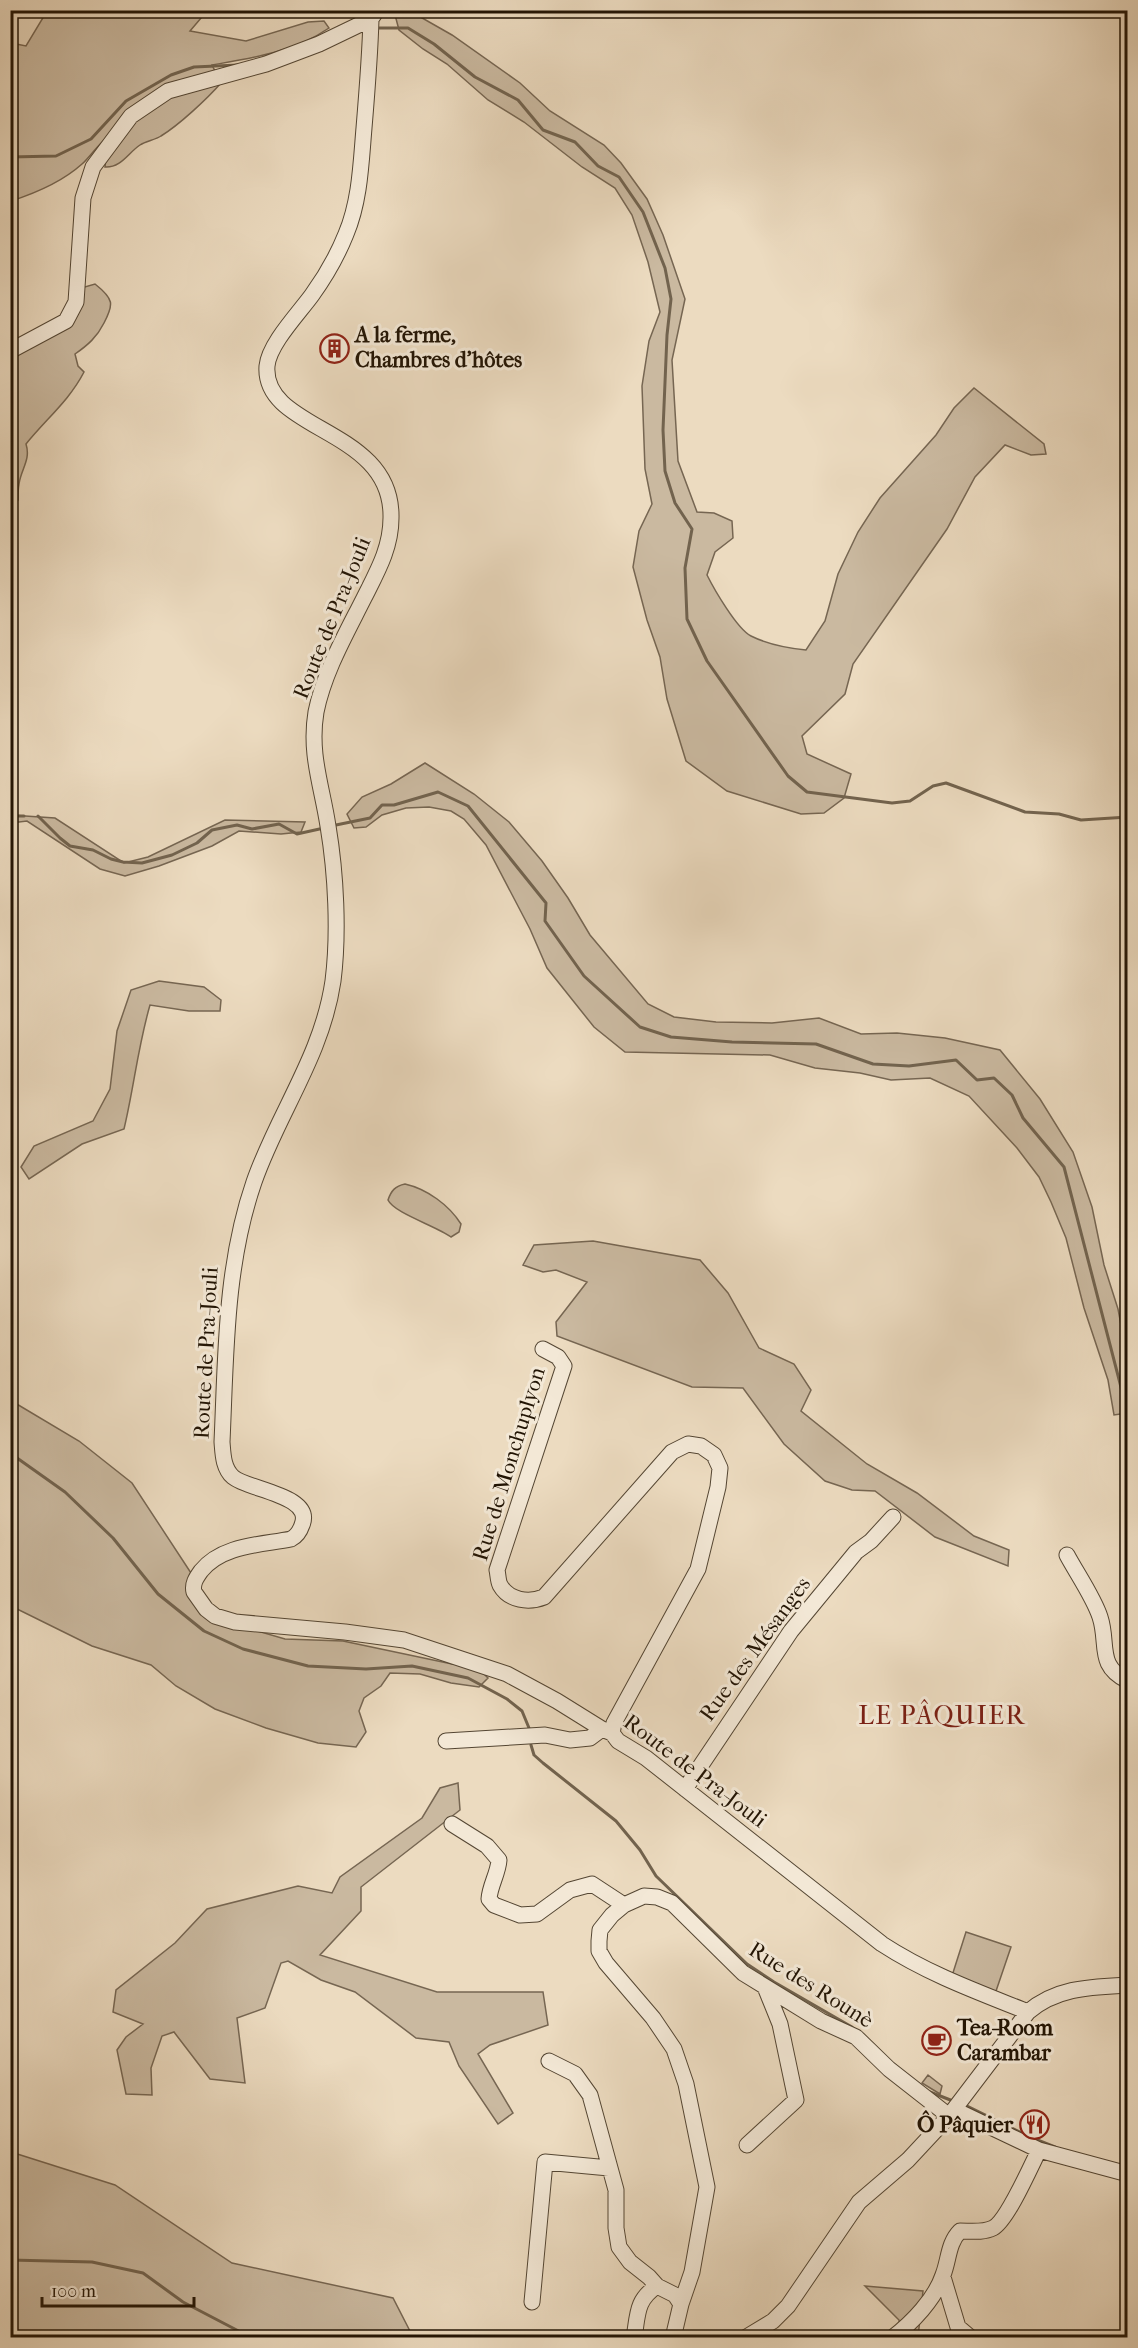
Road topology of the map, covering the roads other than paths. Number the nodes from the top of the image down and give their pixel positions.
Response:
1 (374, 15) edge
2 (10, 351) edge
3 (543, 1350) dead end
4 (893, 1517) dead end
5 (1067, 1555) dead end
6 (1128, 1681) edge
7 (607, 1731) junction
8 (446, 1741) dead end
9 (685, 1789) junction
10 (452, 1824) dead end
11 (624, 1905) junction
12 (1128, 1985) edge
13 (765, 1987) junction
14 (1028, 2012) junction
15 (549, 2061) dead end
16 (952, 2113) junction
17 (747, 2145) dead end
18 (1039, 2150) junction
19 (609, 2168) junction
20 (1128, 2174) edge
21 (943, 2277) junction
22 (657, 2286) junction
23 (532, 2302) dead end
24 (681, 2304) junction
25 (634, 2337) edge
26 (673, 2337) edge
27 (744, 2337) edge
28 (892, 2337) edge
29 (971, 2337) edge

1 - 2 street
1 - 7 street, Route de Pra-Jouli
3 - 7 street, Rue de Monchuplyon
4 - 9 street, Rue des Mésanges
5 - 6 street
7 - 8 street
7 - 9 street, Route de Pra-Jouli
9 - 14 street, Route de Pra-Jouli
10 - 11 street
11 - 13 street, Rue des Rounè
11 - 24 street, Rue des Rounè
12 - 14 street
13 - 16 street, Rue des Rounè
13 - 17 street
14 - 16 street
15 - 19 street
16 - 18 street, Rue des Rounè
16 - 27 street
18 - 20 street, Rue des Rounè
18 - 21 street
19 - 22 street
19 - 23 street
21 - 28 street
21 - 29 street
22 - 24 street
22 - 25 street
24 - 26 street, Rue des Rounè

